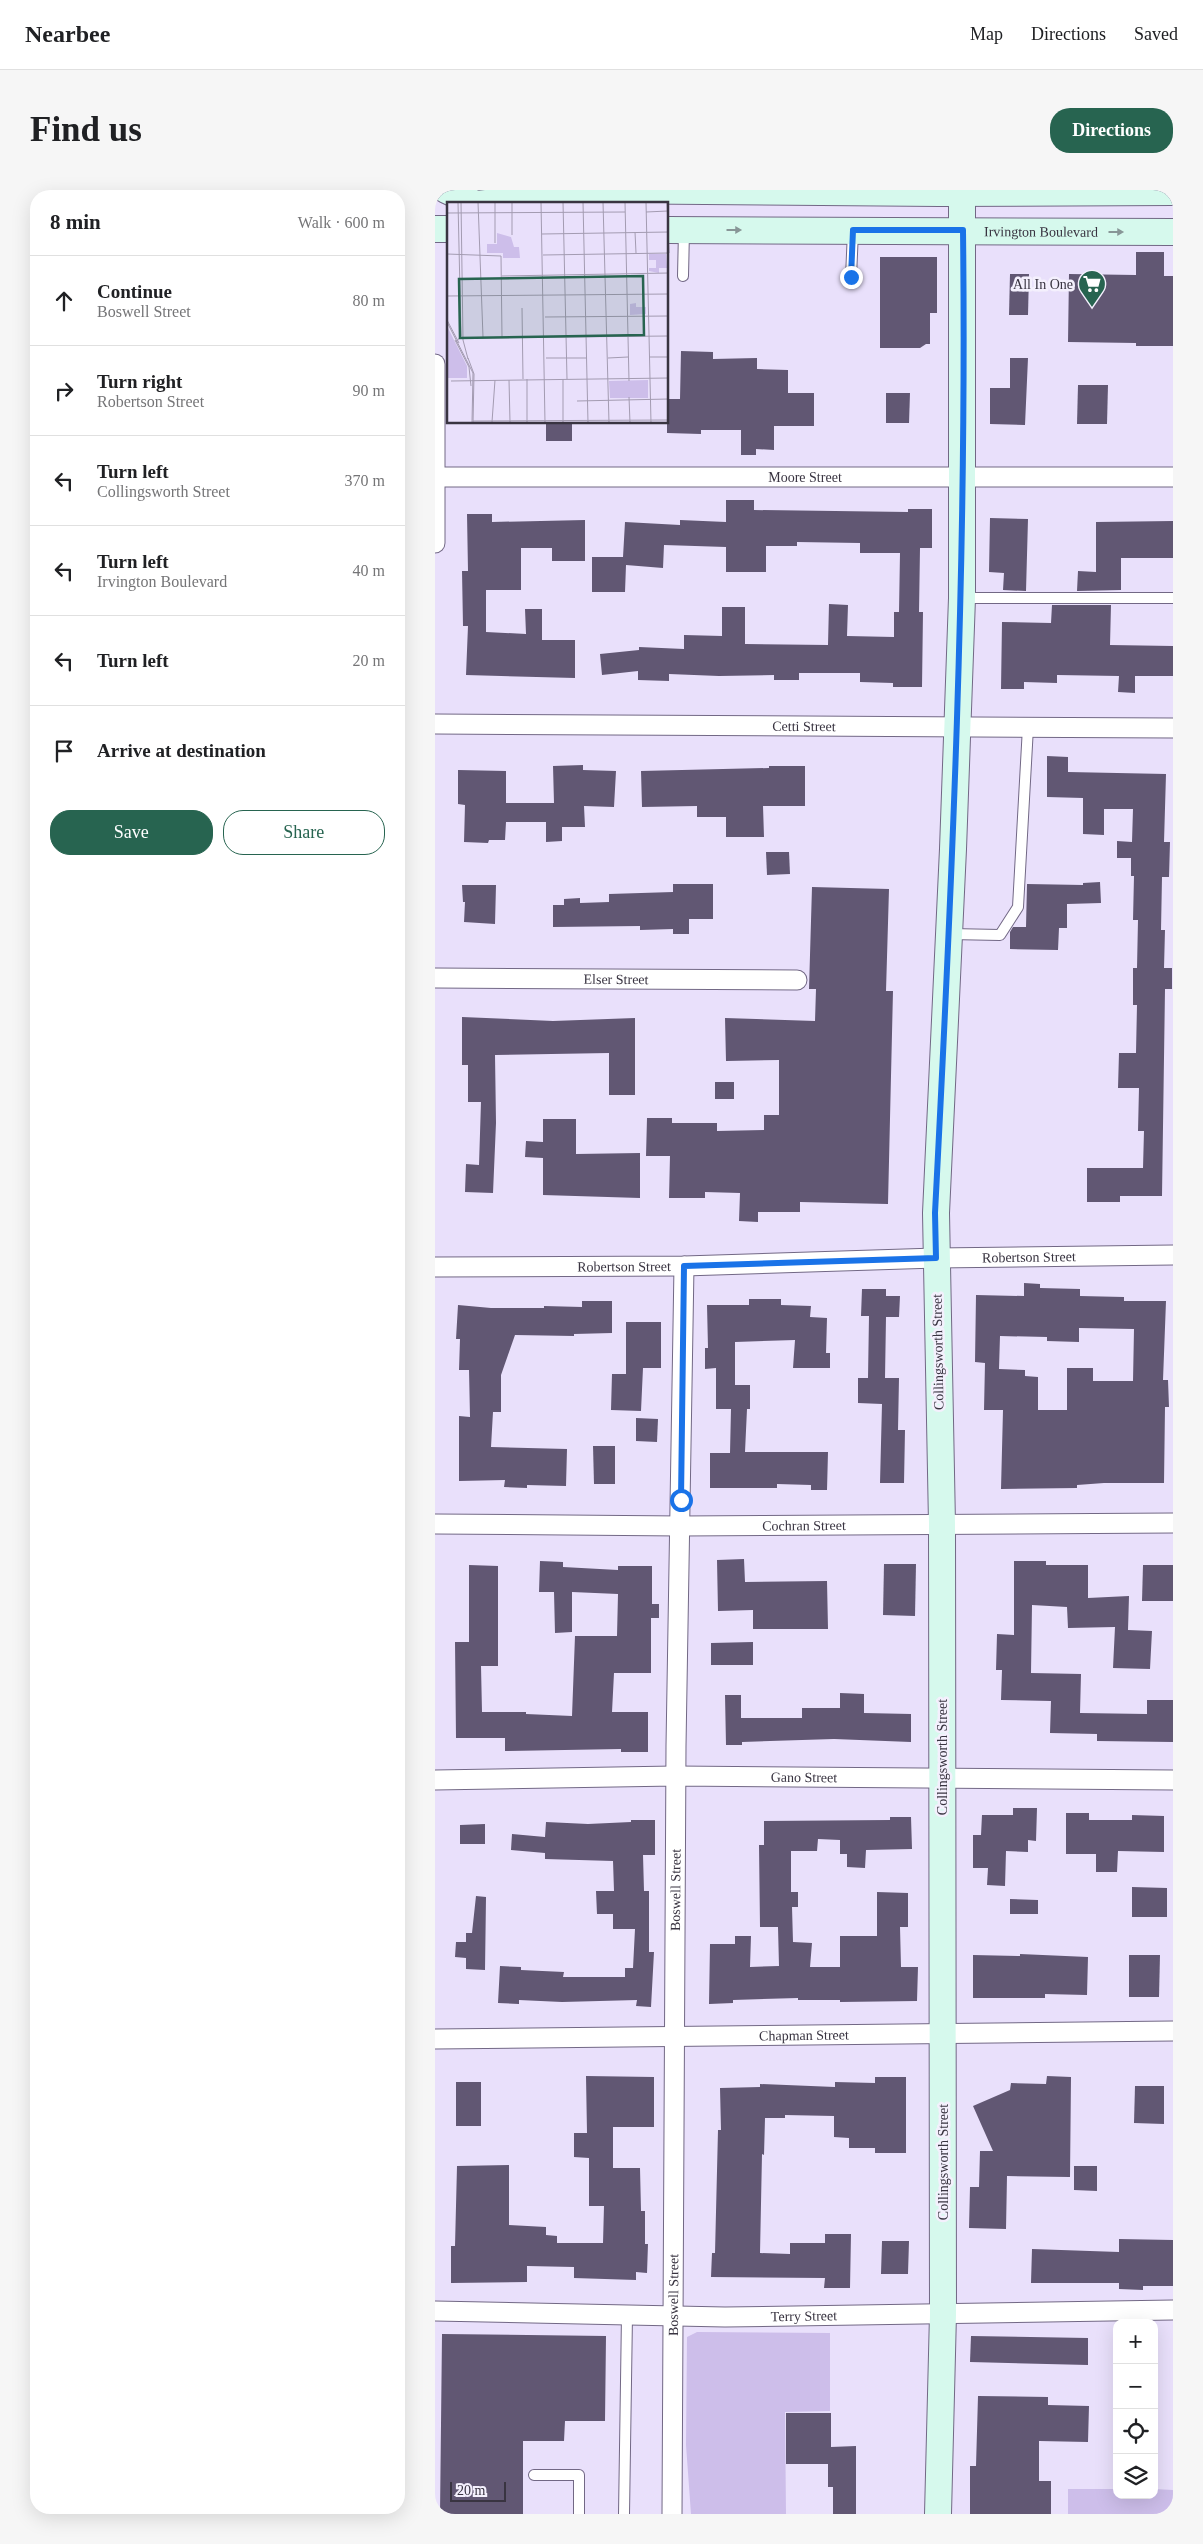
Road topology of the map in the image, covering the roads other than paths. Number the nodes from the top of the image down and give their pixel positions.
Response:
1 (446, 190) edge
2 (695, 190) edge
3 (962, 191) edge
4 (1173, 192) edge
5 (473, 202) edge
6 (493, 202) edge
7 (681, 230) edge
8 (853, 230) junction
9 (963, 230) junction
10 (1173, 232) edge
11 (683, 276) dead end
12 (851, 277) dead end
13 (435, 364) edge
14 (436, 477) edge
15 (1173, 477) edge
16 (963, 478) junction
17 (435, 543) edge
18 (962, 598) junction
19 (1173, 598) edge
20 (435, 724) edge
21 (958, 727) junction
22 (1028, 727) junction
23 (1173, 728) edge
24 (949, 934) junction
25 (435, 978) edge
26 (797, 980) dead end
27 (1173, 1255) edge
28 (936, 1258) junction
29 (684, 1266) junction
30 (435, 1267) edge
31 (1173, 1523) edge
32 (435, 1524) edge
33 (943, 1524) junction
34 (681, 1526) junction
35 (675, 1776) junction
36 (942, 1778) junction
37 (435, 1780) edge
38 (1173, 1780) edge
39 (1173, 2031) edge
40 (943, 2034) junction
41 (675, 2037) junction
42 (435, 2039) edge
43 (1173, 2310) edge
44 (435, 2311) edge
45 (943, 2314) junction
46 (627, 2315) junction
47 (674, 2316) junction
48 (534, 2475) dead end
49 (579, 2514) edge
50 (624, 2514) edge
51 (672, 2514) edge
52 (938, 2514) edge

1 - 5 main road
2 - 3 main road
2 - 6 main road
2 - 7 main road
3 - 4 main road
3 - 9 main road, Collingsworth Street
7 -> 8 main road, Irvington Boulevard
7 - 11 lane
8 - 9 main road, Irvington Boulevard
8 - 12 lane
9 -> 10 main road, Irvington Boulevard
9 - 16 main road, Collingsworth Street
13 - 14 street
14 - 16 street, Moore Street
14 - 17 street
15 - 16 street, Moore Street
16 - 18 main road, Collingsworth Street
18 - 19 lane
18 - 21 main road, Collingsworth Street
20 - 21 street, Cetti Street
21 - 22 street, Cetti Street
21 - 24 main road, Collingsworth Street
22 - 23 street, Cetti Street
22 - 24 lane
24 - 28 main road, Collingsworth Street
25 - 26 street, Elser Street
27 - 28 street, Robertson Street
28 - 29 street, Robertson Street
28 - 33 main road, Collingsworth Street
29 - 30 street, Robertson Street
29 - 34 street, Boswell Street
31 - 33 street, Cochran Street
32 - 34 street, Cochran Street
33 - 34 street, Cochran Street
33 - 36 main road, Collingsworth Street
34 - 35 street, Boswell Street
35 - 36 street, Gano Street
35 - 37 street, Gano Street
35 - 41 street, Boswell Street
36 - 38 street, Gano Street
36 - 40 main road, Collingsworth Street
39 - 40 street, Chapman Street
40 - 41 street, Chapman Street
40 - 45 main road, Collingsworth Street
41 - 42 street, Chapman Street
41 - 47 street, Boswell Street
43 - 45 street, Terry Street
44 - 46 street, Terry Street
45 - 47 street, Terry Street
45 - 52 main road, Collingsworth Street
46 - 47 street, Terry Street
46 - 50 lane
47 - 51 street, Boswell Street
48 - 49 lane

